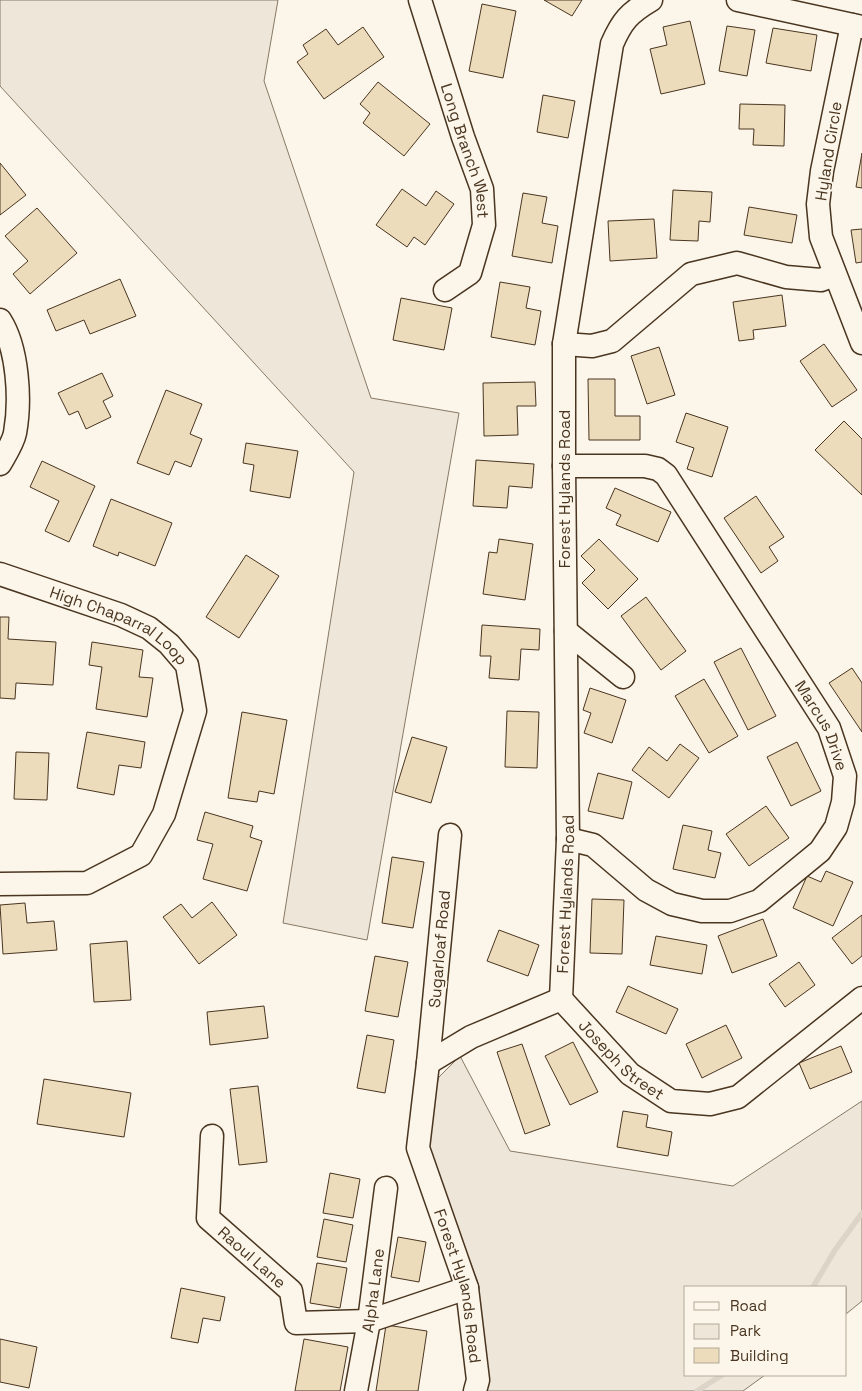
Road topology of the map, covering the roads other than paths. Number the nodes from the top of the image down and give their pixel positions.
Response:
1 (420, 0) edge
2 (651, 0) edge
3 (738, 0) edge
4 (857, 26) edge
5 (834, 275) junction
6 (446, 290) dead end
7 (0, 320) edge
8 (862, 343) edge
9 (564, 344) junction
10 (0, 464) edge
11 (564, 466) junction
12 (0, 574) edge
13 (566, 632) junction
14 (623, 677) dead end
15 (450, 835) dead end
16 (568, 839) junction
17 (0, 884) edge
18 (862, 998) edge
19 (561, 999) junction
20 (428, 1063) junction
21 (212, 1136) dead end
22 (386, 1188) dead end
23 (467, 1288) junction
24 (369, 1321) junction
25 (356, 1391) edge
26 (475, 1391) edge

1 - 6 street, Long Branch West
2 - 9 street, Forest Hylands Road
3 - 4 street
4 - 5 street, Hyland Circle
5 - 8 street, Hyland Circle
5 - 9 street
7 - 10 street
9 - 11 street, Forest Hylands Road
11 - 13 street, Forest Hylands Road
11 - 16 street, Marcus Drive
12 - 17 street, High Chaparral Loop
13 - 14 street
13 - 16 street, Forest Hylands Road
15 - 20 street, Sugarloaf Road
16 - 19 street, Forest Hylands Road
18 - 19 street, Joseph Street
19 - 20 street
20 - 23 street, Forest Hylands Road
21 - 24 street, Raoul Lane
22 - 24 street, Alpha Lane
23 - 24 street, Raoul Lane
23 - 26 street, Forest Hylands Road
24 - 25 street, Alpha Lane

